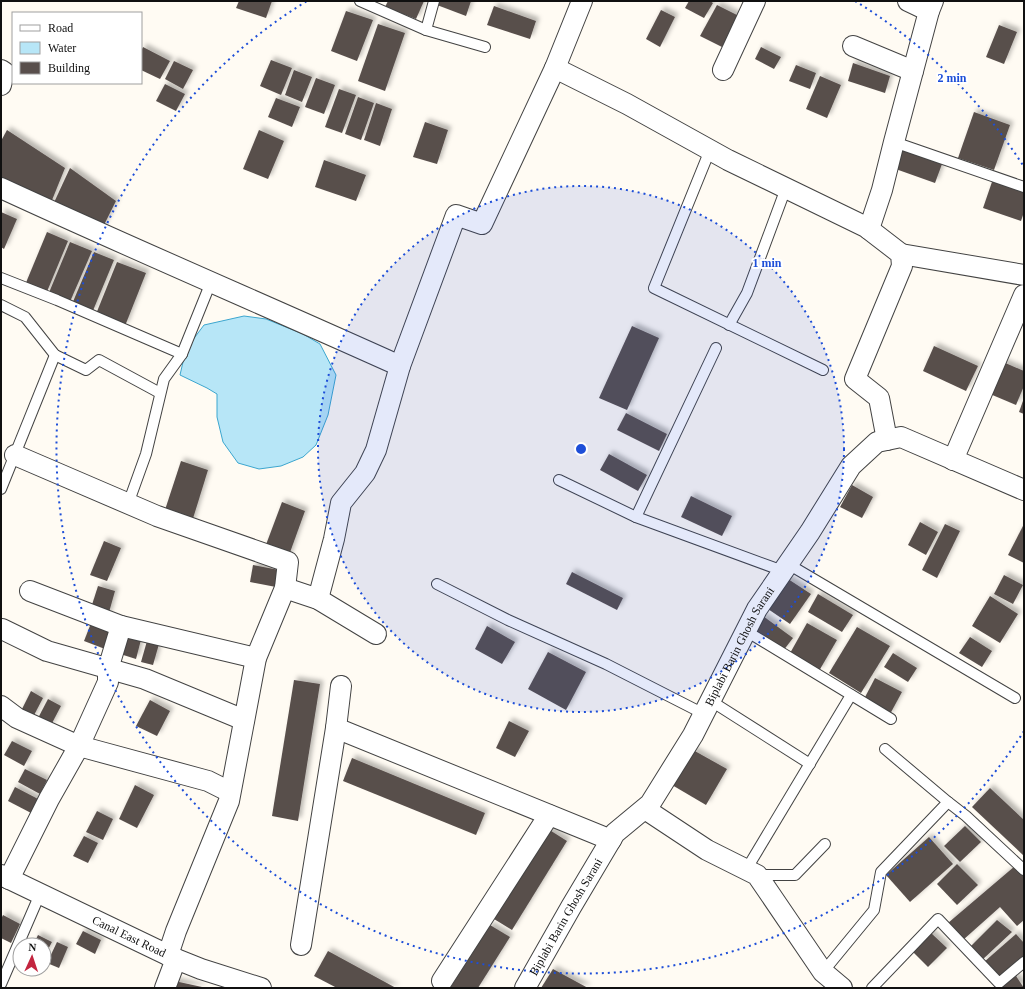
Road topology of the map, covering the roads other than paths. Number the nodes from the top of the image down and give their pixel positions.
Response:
1 (360, 1) edge
2 (434, 1) edge
3 (582, 1) edge
4 (755, 1) edge
5 (908, 1) edge
6 (931, 6) edge
7 (426, 30) junction
8 (853, 46) dead end
9 (485, 47) dead end
10 (555, 68) junction
11 (1, 70) edge
12 (723, 70) dead end
13 (913, 71) junction
14 (1, 85) edge
15 (894, 142) junction
16 (710, 150) junction
17 (1024, 187) edge
18 (1, 188) edge
19 (786, 188) junction
20 (869, 229) junction
21 (901, 254) junction
22 (1024, 274) edge
23 (1, 278) edge
24 (211, 282) junction
25 (1024, 295) edge
26 (1, 306) edge
27 (729, 325) junction
28 (716, 348) dead end
29 (182, 354) junction
30 (55, 355) junction
31 (400, 366) junction
32 (823, 370) dead end
33 (160, 393) junction
34 (887, 440) junction
35 (15, 455) junction
36 (953, 460) junction
37 (559, 480) dead end
38 (1, 489) edge
39 (1024, 490) edge
40 (128, 504) junction
41 (636, 517) junction
42 (786, 567) junction
43 (437, 584) dead end
44 (285, 588) junction
45 (30, 591) dead end
46 (318, 599) junction
47 (121, 626) junction
48 (2, 629) dead end
49 (746, 631) junction
50 (376, 634) dead end
51 (256, 658) junction
52 (108, 669) junction
53 (341, 686) dead end
54 (851, 695) junction
55 (1014, 698) dead end
56 (1, 706) edge
57 (707, 707) junction
58 (891, 719) dead end
59 (244, 720) junction
60 (336, 728) junction
61 (79, 746) junction
62 (885, 749) dead end
63 (810, 764) junction
64 (230, 792) junction
65 (948, 802) junction
66 (644, 809) junction
67 (549, 814) junction
68 (611, 840) junction
69 (825, 844) dead end
70 (1024, 870) edge
71 (752, 873) junction
72 (5, 877) edge
73 (40, 894) junction
74 (301, 945) dead end
75 (172, 957) junction
76 (1024, 962) edge
77 (824, 972) junction
78 (442, 981) dead end
79 (1, 984) edge
80 (165, 988) edge
81 (261, 988) edge
82 (525, 988) edge
83 (842, 988) edge
84 (872, 988) edge

1 - 7 lane
2 - 7 lane
3 - 10 street
4 - 12 street
5 - 6 street
6 - 13 street
7 - 9 lane
8 - 13 street
10 - 16 street
10 - 31 street
11 - 14 street
13 - 15 street
15 - 17 lane
15 - 20 street
16 - 19 street
16 - 27 lane
18 - 24 street
19 - 20 street
19 - 27 lane
20 - 21 street
21 - 22 street
21 - 34 street
23 - 29 lane
24 - 29 lane
24 - 31 street
25 - 36 street
26 - 30 lane
27 - 32 lane
28 - 41 lane
29 - 33 lane
30 - 33 lane
30 - 35 lane
31 - 46 street
33 - 40 lane
34 - 36 street, Biplabi Barin Ghosh Sarani
34 - 42 street, Biplabi Barin Ghosh Sarani
35 - 38 lane
35 - 40 street
36 - 39 street, Biplabi Barin Ghosh Sarani
37 - 41 lane
40 - 44 street
41 - 42 lane
42 - 49 street, Biplabi Barin Ghosh Sarani
42 - 55 lane
43 - 57 lane
44 - 46 street
44 - 51 street
45 - 47 street
46 - 50 street
47 - 51 street
47 - 52 street
48 - 52 street
49 - 54 lane
49 - 57 street, Biplabi Barin Ghosh Sarani
51 - 59 street
52 - 59 street
52 - 61 street
53 - 60 street
54 - 58 lane
54 - 63 lane
56 - 61 street
57 - 63 lane
57 - 66 street, Biplabi Barin Ghosh Sarani
59 - 64 street
60 - 67 street
60 - 74 street
61 - 64 street
61 - 72 street
62 - 65 lane
63 - 71 lane
64 - 75 street
65 - 70 lane
65 - 77 lane
66 - 68 street, Biplabi Barin Ghosh Sarani
66 - 71 street
67 - 68 street
67 - 78 street
68 - 82 street, Biplabi Barin Ghosh Sarani
69 - 71 lane
71 - 77 street
72 - 73 street, Canal East Road
73 - 75 street, Canal East Road
73 - 79 lane
75 - 80 street
75 - 81 street, Canal East Road
76 - 84 lane
77 - 83 street

